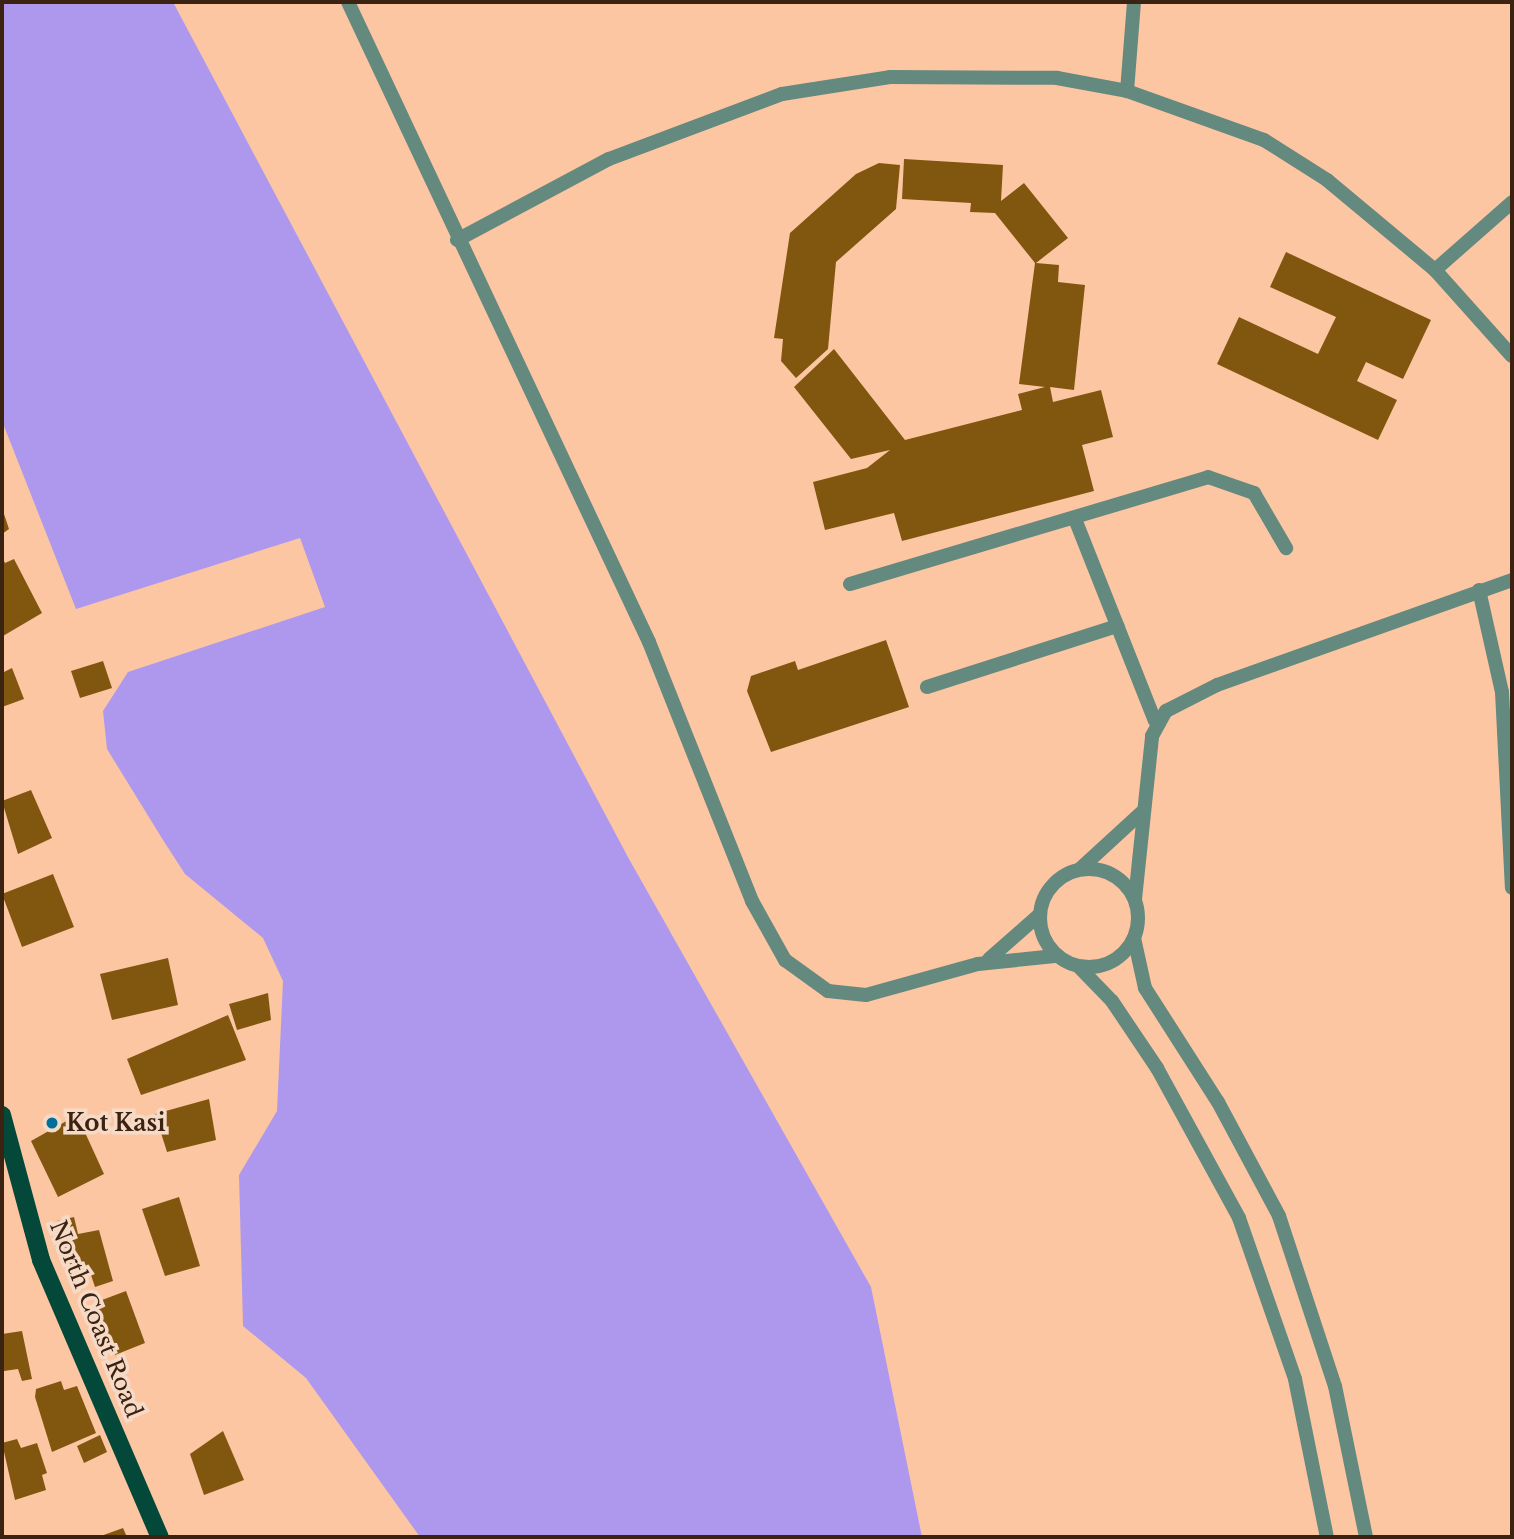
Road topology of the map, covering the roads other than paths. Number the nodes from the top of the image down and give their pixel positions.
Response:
1 (348, 2) edge
2 (1134, 2) edge
3 (1127, 91) junction
4 (1512, 202) edge
5 (457, 240) junction
6 (1435, 270) junction
7 (1512, 356) edge
8 (1075, 519) junction
9 (1286, 548) dead end
10 (1512, 580) edge
11 (850, 584) dead end
12 (1479, 590) junction
13 (1117, 626) junction
14 (927, 687) dead end
15 (1155, 721) junction
16 (1145, 809) junction
17 (1080, 869) junction
18 (1512, 888) edge
19 (1135, 899) junction
20 (1039, 915) junction
21 (1134, 939) junction
22 (1055, 956) junction
23 (978, 964) junction
24 (1079, 967) junction
25 (2, 1115) edge
26 (160, 1537) edge
27 (1327, 1537) edge
28 (1366, 1537) edge

1 - 5 street
2 - 3 street
3 - 5 street
3 - 6 street
4 - 6 street
5 - 23 street
6 - 7 street
8 - 9 street
8 - 11 street
8 - 13 street
10 - 12 street
12 - 15 street
12 - 18 street
13 - 14 street
13 - 15 street
15 - 16 street
16 - 17 street
16 - 19 street
17 - 19 street
17 - 20 street
19 - 21 street
20 - 22 street
20 - 23 street
21 - 24 street
21 - 28 street
22 - 23 street
22 - 24 street
24 - 27 street
25 - 26 main road, North Coast Road

